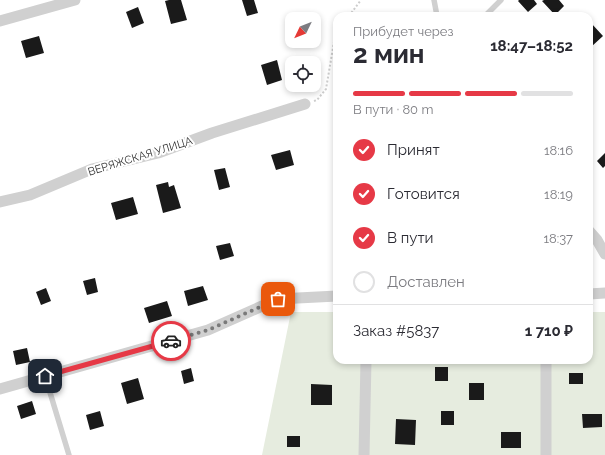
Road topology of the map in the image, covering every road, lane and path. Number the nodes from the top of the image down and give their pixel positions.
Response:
1 (75, 0) edge
2 (361, 0) edge
3 (434, 0) edge
4 (501, 0) edge
5 (352, 12) edge
6 (436, 12) edge
7 (489, 12) edge
8 (0, 20) edge
9 (333, 48) edge
10 (305, 104) joint
11 (0, 202) edge
12 (593, 236) edge
13 (605, 254) edge
14 (593, 294) edge
15 (605, 294) edge
16 (333, 296) edge
17 (366, 364) edge
18 (546, 364) edge
19 (45, 376) junction
20 (0, 389) edge
21 (69, 455) edge
22 (364, 455) edge
23 (546, 455) edge

1 - 8 street
2 - 5 path
3 - 6 lane
4 - 7 lane
9 - 10 path
10 - 11 street, ВЕРЯЖСКАЯ УЛИЦА
12 - 13 street
14 - 15 street
16 - 19 street
17 - 22 street
18 - 23 street
19 - 20 street
19 - 21 lane

